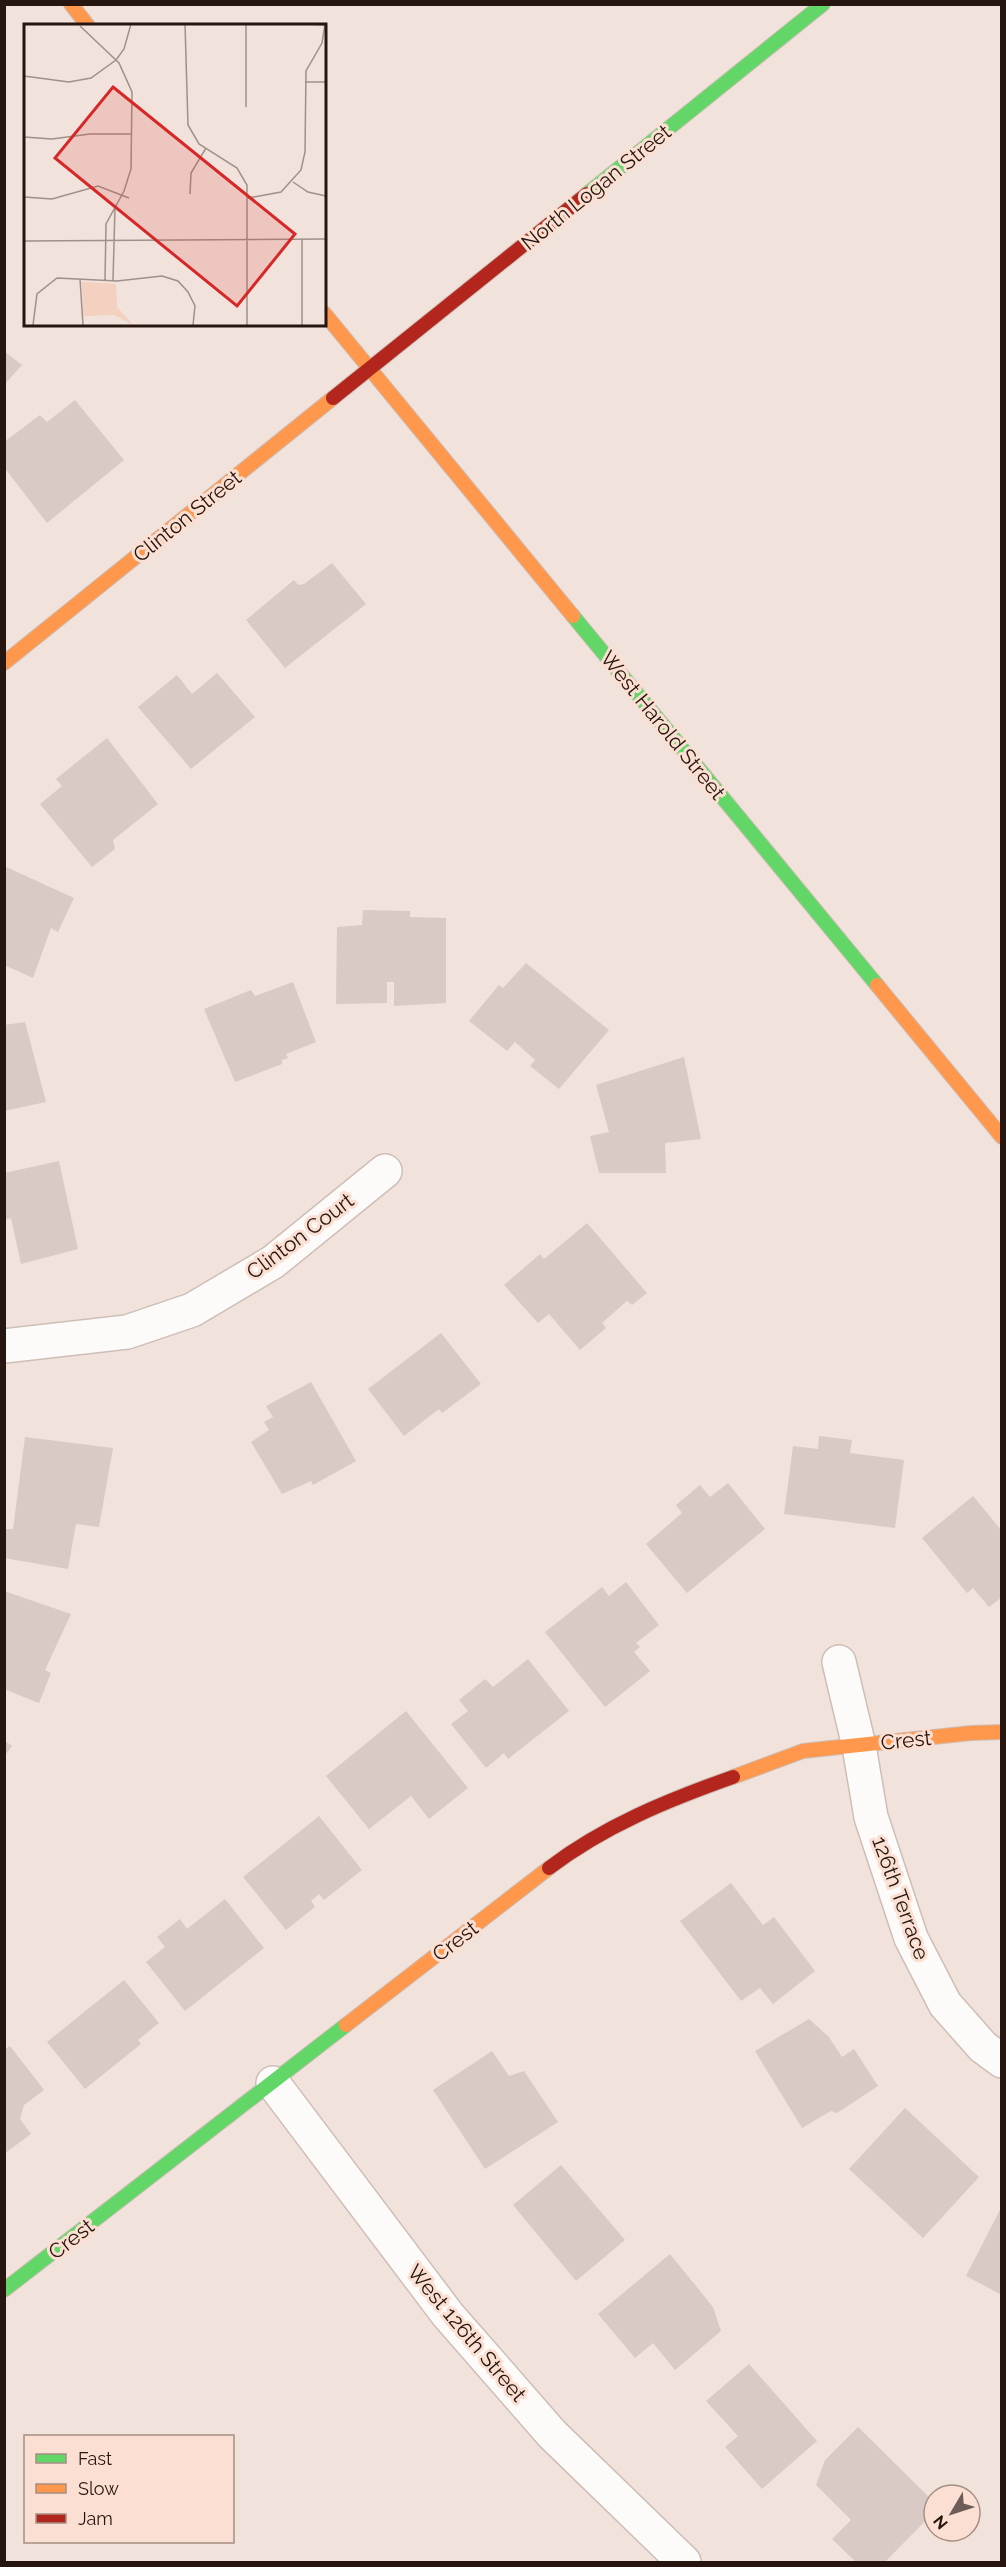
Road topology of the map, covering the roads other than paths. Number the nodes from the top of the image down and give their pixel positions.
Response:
1 (71, 4) edge
2 (823, 4) edge
3 (86, 24) edge
4 (326, 315) edge
5 (370, 369) junction
6 (8, 652) edge
7 (1002, 1137) edge
8 (385, 1171) dead end
9 (4, 1346) edge
10 (838, 1662) dead end
11 (1002, 1717) edge
12 (986, 1732) edge
13 (859, 1746) junction
14 (1002, 2061) edge
15 (273, 2083) junction
16 (4, 2290) edge
17 (684, 2562) edge

1 - 3 street
2 - 5 street, North Logan Street
4 - 5 street, West Harold Street
5 - 6 street, Clinton Street
5 - 7 street, West Harold Street
8 - 9 street, Clinton Court
10 - 13 street, 126th Terrace
11 - 12 street, Crest
12 - 13 street, Crest
13 - 14 street, 126th Terrace
13 - 15 street, Crest
15 - 16 street, Crest
15 - 17 street, West 126th Street

